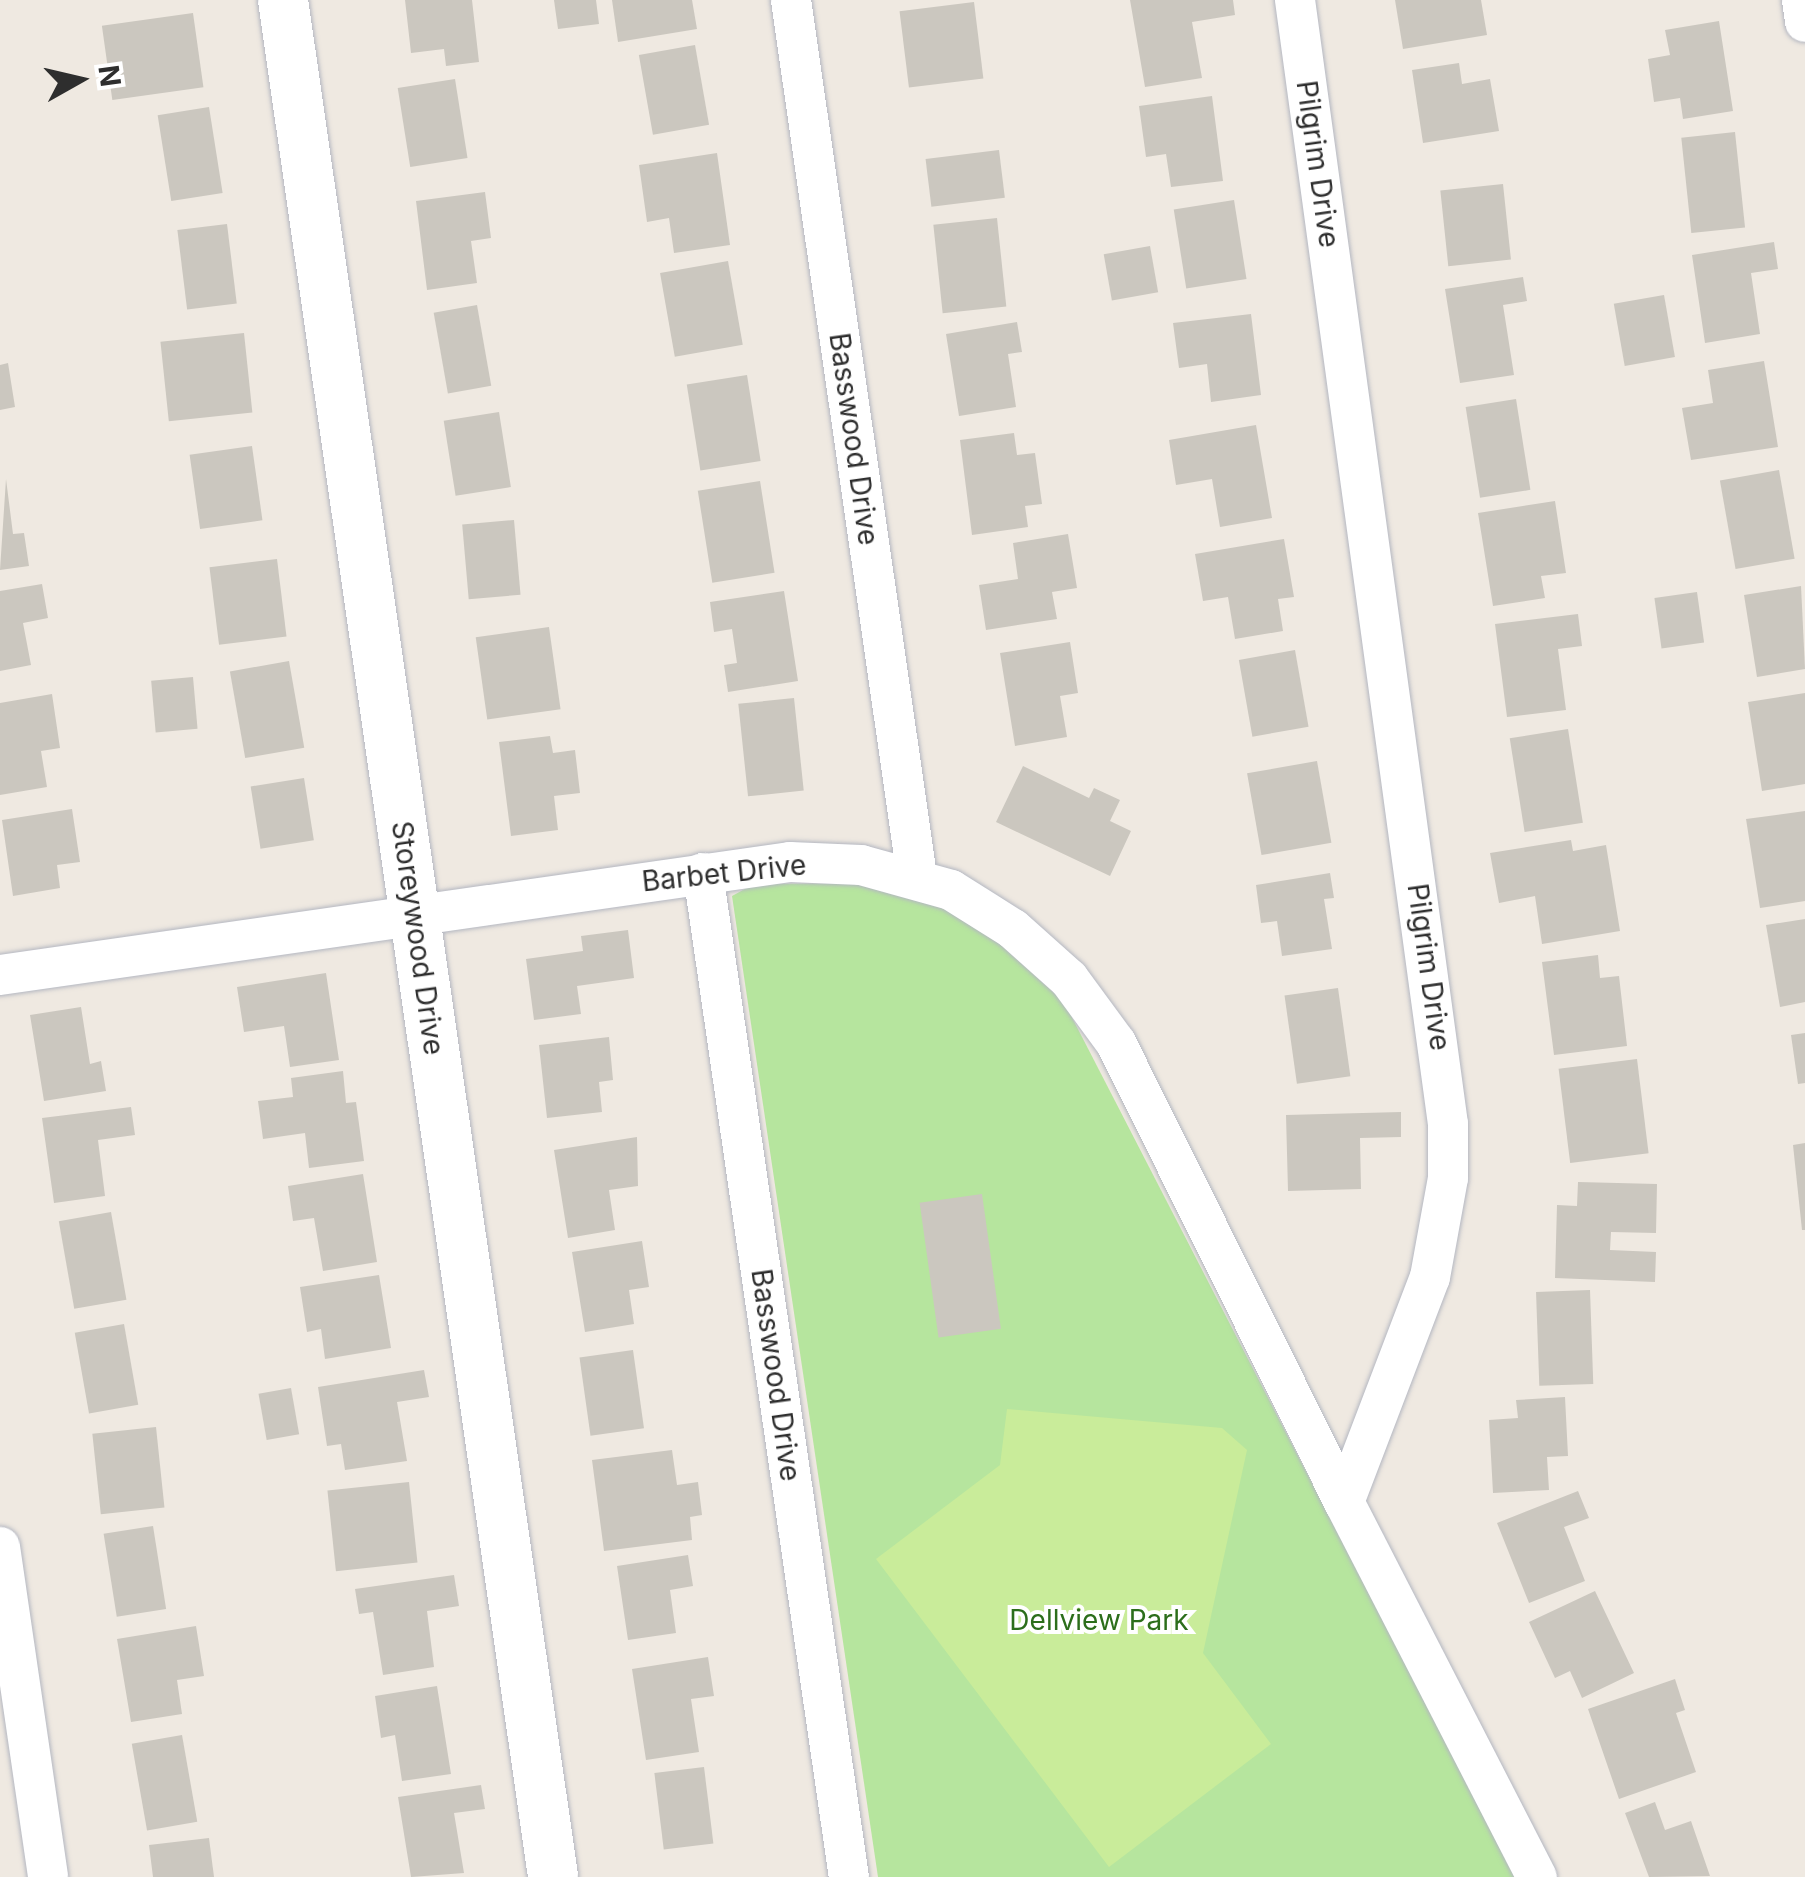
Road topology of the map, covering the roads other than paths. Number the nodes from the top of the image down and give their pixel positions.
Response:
1 (284, 0) edge
2 (791, 0) edge
3 (1296, 0) edge
4 (1802, 0) edge
5 (1805, 22) edge
6 (704, 872) junction
7 (917, 877) junction
8 (414, 912) junction
9 (0, 975) edge
10 (1344, 1502) junction
11 (0, 1547) edge
12 (48, 1877) edge
13 (554, 1877) edge
14 (849, 1877) edge
15 (1538, 1877) edge

1 - 8 street, Storeywood Drive
2 - 7 street, Basswood Drive
3 - 10 street, Pilgrim Drive
4 - 5 street
6 - 7 street, Barbet Drive
6 - 8 street, Barbet Drive
6 - 14 street, Basswood Drive
7 - 10 street, Barbet Drive
8 - 9 street, Barbet Drive
8 - 13 street, Storeywood Drive
10 - 15 street
11 - 12 street

